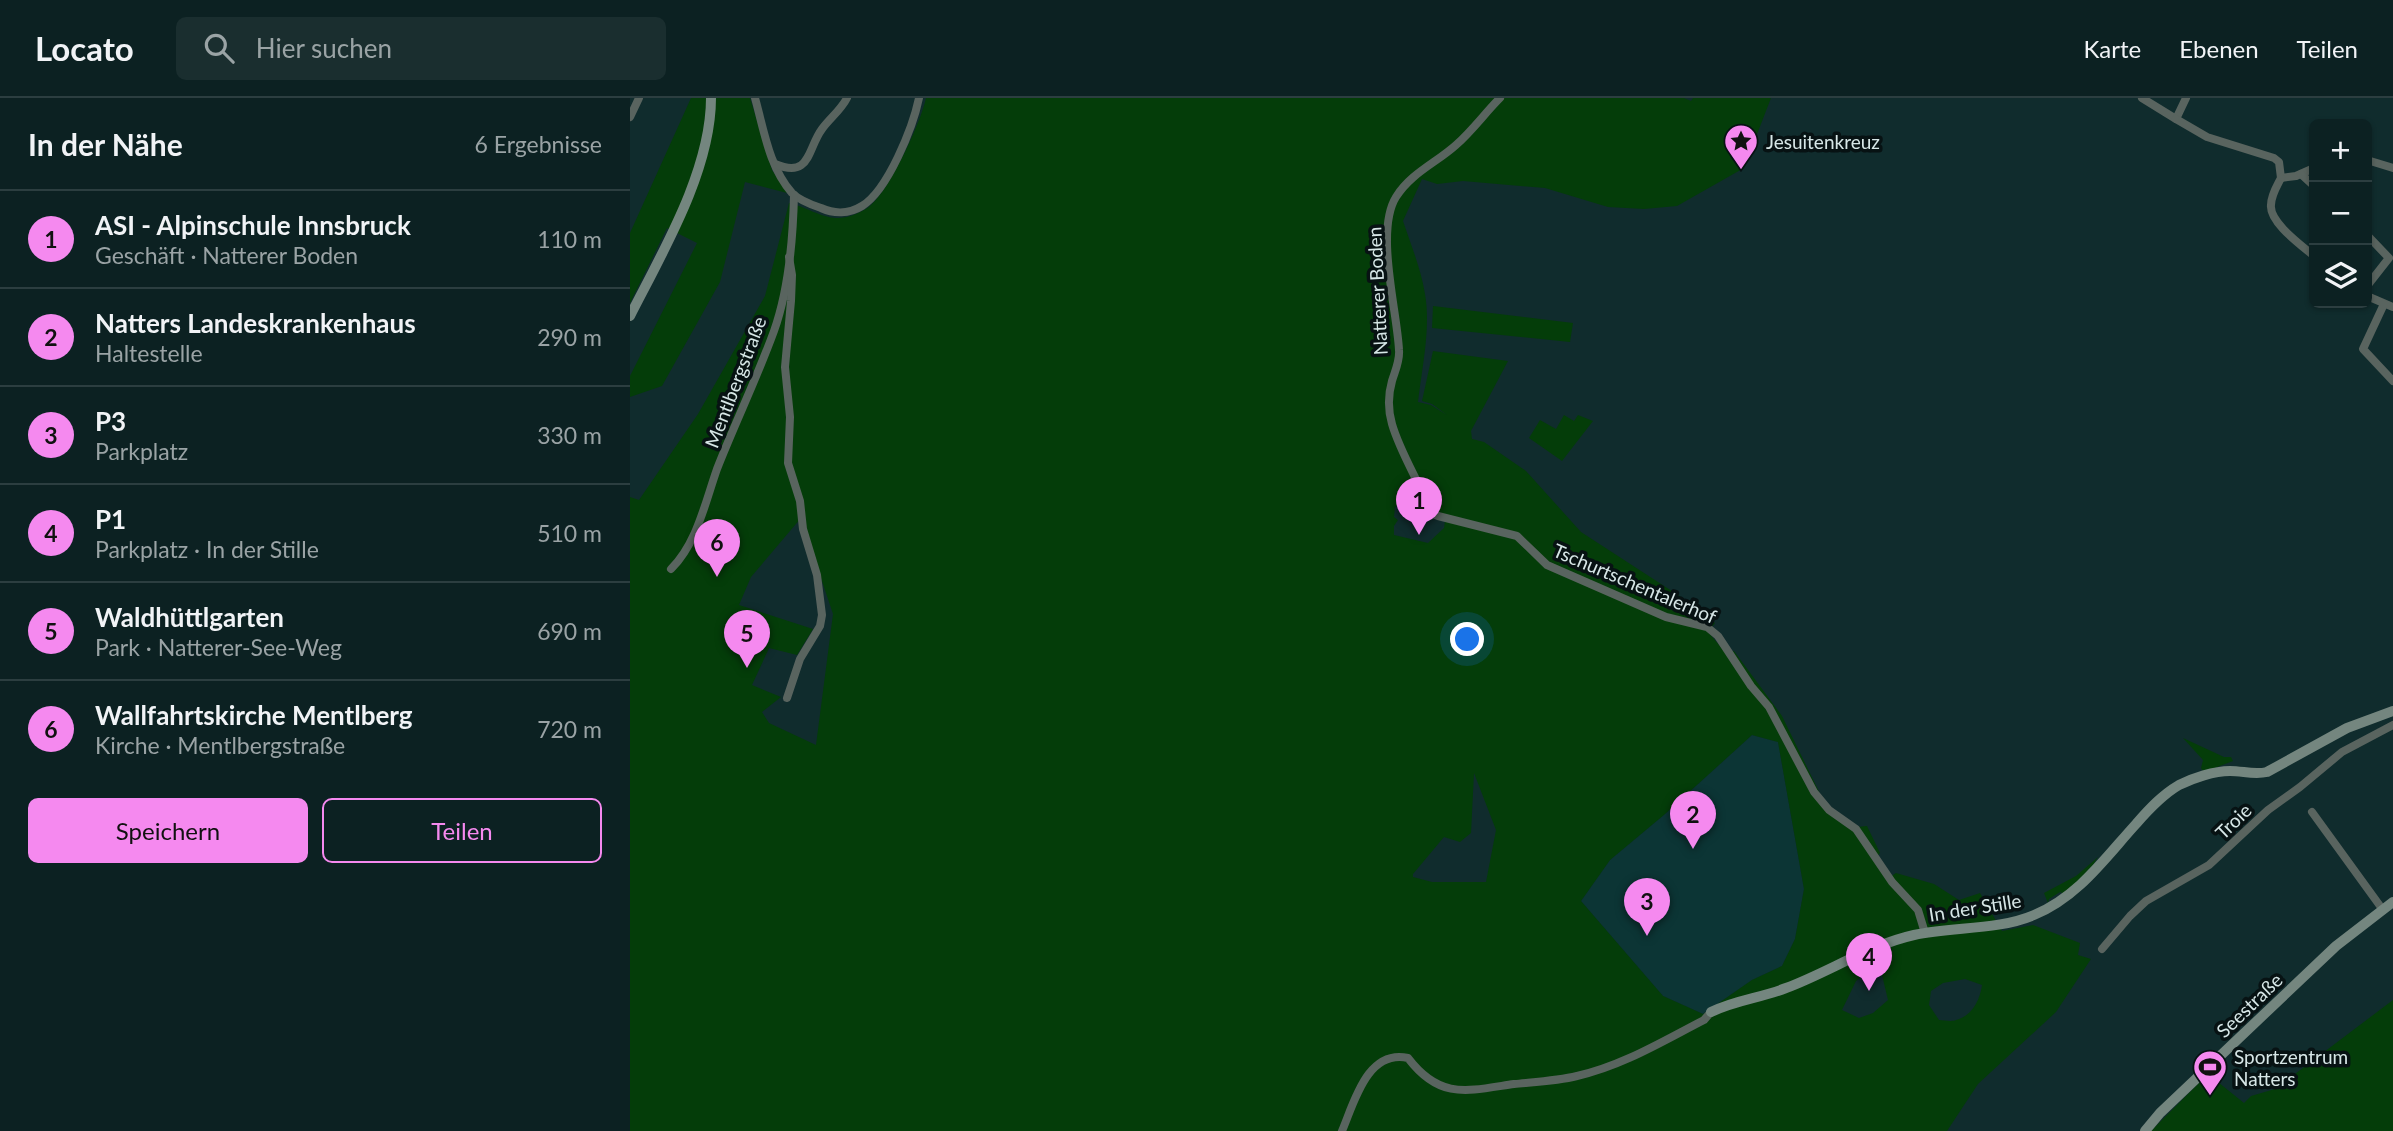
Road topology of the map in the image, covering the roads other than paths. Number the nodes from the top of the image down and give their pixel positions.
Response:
1 (639, 98) edge
2 (711, 98) edge
3 (755, 98) edge
4 (847, 98) edge
5 (919, 98) edge
6 (1500, 98) edge
7 (2142, 98) edge
8 (2186, 98) edge
9 (630, 117) edge
10 (2176, 119) junction
11 (2372, 162) edge
12 (775, 164) junction
13 (2393, 168) edge
14 (2309, 170) edge
15 (2301, 174) junction
16 (2281, 178) junction
17 (2310, 182) edge
18 (794, 195) junction
19 (2372, 239) edge
20 (2309, 251) edge
21 (789, 257) junction
22 (2372, 280) edge
23 (2372, 298) edge
24 (2389, 305) edge
25 (630, 316) edge
26 (2393, 381) edge
27 (1438, 516) joint
28 (671, 569) dead end
29 (787, 698) dead end
30 (2393, 711) edge
31 (2393, 725) edge
32 (2312, 812) dead end
33 (2393, 902) edge
34 (2383, 910) junction
35 (1925, 933) junction
36 (2102, 949) dead end
37 (1710, 1012) joint
38 (1342, 1131) edge
39 (2145, 1131) edge

1 - 9 street
2 - 25 street
3 - 12 street
4 - 12 street
5 - 18 street
6 - 27 street, Natterer Boden
7 - 10 street
8 - 10 street
10 - 16 street
11 - 13 street
12 - 18 street
14 - 15 street
15 - 16 street
15 - 17 street
16 - 20 street
18 - 21 street, Mentlbergstraße
19 - 22 street
21 - 28 street, Mentlbergstraße
21 - 29 street
23 - 24 street
24 - 26 street
27 - 35 street, Tschurtschentalerhof
30 - 35 street, In der Stille
31 - 36 street, Troie
32 - 34 street
33 - 34 street, Seestraße
34 - 39 street, Seestraße
35 - 37 street, In der Stille
37 - 38 street

